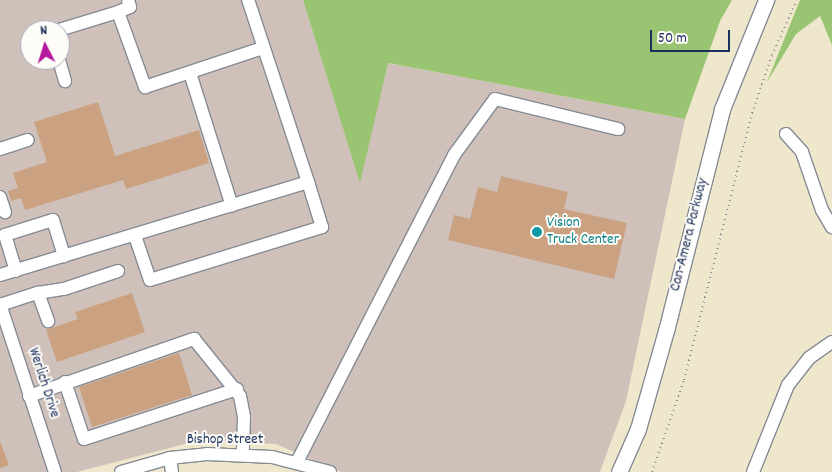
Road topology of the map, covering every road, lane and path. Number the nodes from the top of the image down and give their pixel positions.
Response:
1 (128, 0) edge
2 (248, 0) edge
3 (766, 0) edge
4 (797, 0) edge
5 (118, 12) junction
6 (70, 27) edge
7 (263, 48) junction
8 (62, 70) edge
9 (190, 73) junction
10 (65, 81) dead end
11 (618, 129) dead end
12 (786, 134) dead end
13 (28, 140) dead end
14 (0, 149) edge
15 (308, 182) junction
16 (0, 197) edge
17 (232, 206) junction
18 (5, 212) dead end
19 (832, 226) edge
20 (135, 236) junction
21 (64, 256) junction
22 (16, 271) junction
23 (118, 271) dead end
24 (0, 275) edge
25 (38, 293) junction
26 (0, 305) edge
27 (48, 321) dead end
28 (832, 342) edge
29 (65, 382) junction
30 (237, 389) junction
31 (29, 396) junction
32 (243, 454) junction
33 (170, 458) junction
34 (297, 462) junction
35 (55, 472) edge
36 (121, 472) edge
37 (172, 472) edge
38 (330, 472) edge
39 (618, 472) edge
40 (652, 472) edge
41 (754, 472) edge

1 - 5 street
2 - 7 street
3 - 39 main road, Can-Amera Parkway
4 - 40 path
5 - 6 street
5 - 9 street
7 - 9 street
7 - 15 street
8 - 10 street
9 - 17 street
11 - 34 street
12 - 19 street
13 - 14 street
15 - 17 street
15 - 20 street
16 - 18 street
17 - 20 street
20 - 21 street
21 - 22 street
21 - 22 street
22 - 24 street
23 - 25 street
25 - 26 street
25 - 27 street
26 - 31 street, Werlich Drive
28 - 41 street
29 - 30 street
29 - 30 street
29 - 31 street
30 - 32 street
31 - 35 street, Werlich Drive
32 - 33 street, Bishop Street
32 - 34 street, Bishop Street
33 - 36 street, Bishop Street
33 - 37 street
34 - 38 street, Bishop Street

